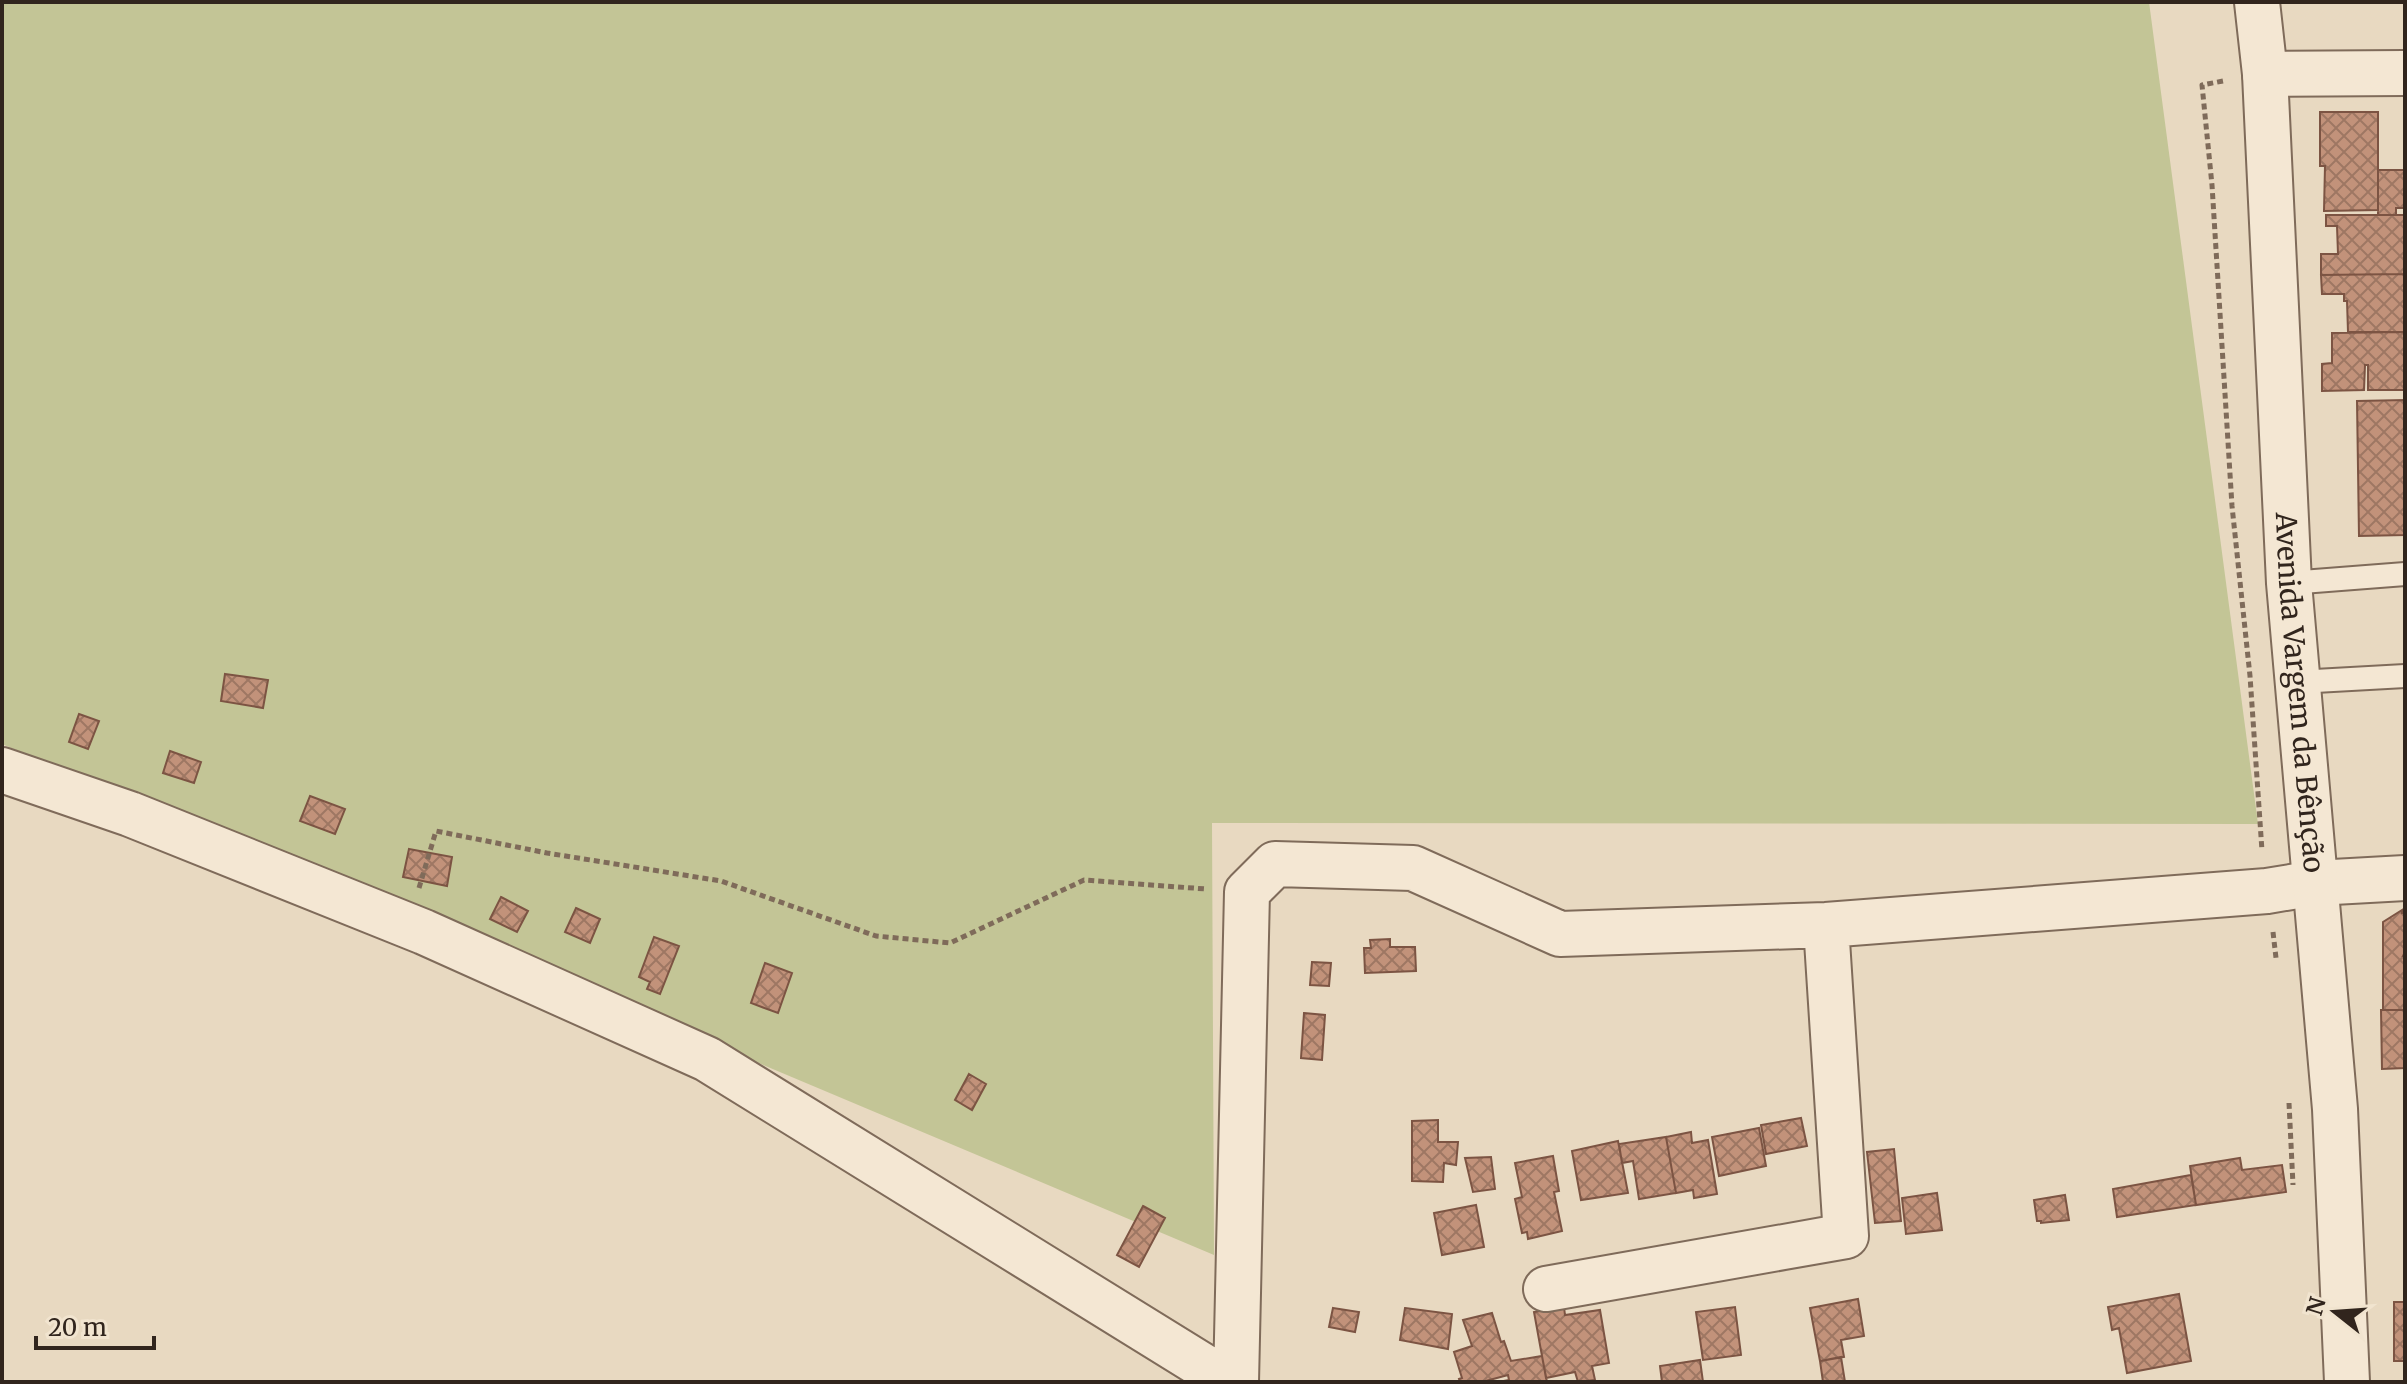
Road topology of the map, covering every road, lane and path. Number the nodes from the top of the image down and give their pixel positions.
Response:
1 (2257, 2) edge
2 (2405, 73) edge
3 (2265, 74) junction
4 (2405, 574) edge
5 (2289, 583) junction
6 (2405, 676) edge
7 (2297, 682) junction
8 (2, 770) edge
9 (2405, 878) edge
10 (2315, 883) junction
11 (2267, 891) junction
12 (1247, 892) junction
13 (1826, 925) junction
14 (407, 926) junction
15 (2278, 966) dead end
16 (2288, 1088) dead end
17 (2293, 1196) dead end
18 (1546, 1289) dead end
19 (1229, 1382) edge
20 (1236, 1382) edge
21 (2347, 1382) edge

1 - 3 street, Avenida Vargem da Bênção
2 - 3 street
3 - 5 street, Avenida Vargem da Bênção
3 - 11 path
4 - 5 lane
5 - 7 street, Avenida Vargem da Bênção
6 - 7 lane
7 - 10 street, Avenida Vargem da Bênção
8 - 14 street
9 - 10 street
10 - 11 street
10 - 21 street, Avenida Vargem da Bênção
11 - 13 street
11 - 15 path
12 - 13 street
12 - 14 path
12 - 20 street
13 - 18 street
14 - 19 street
16 - 17 path

